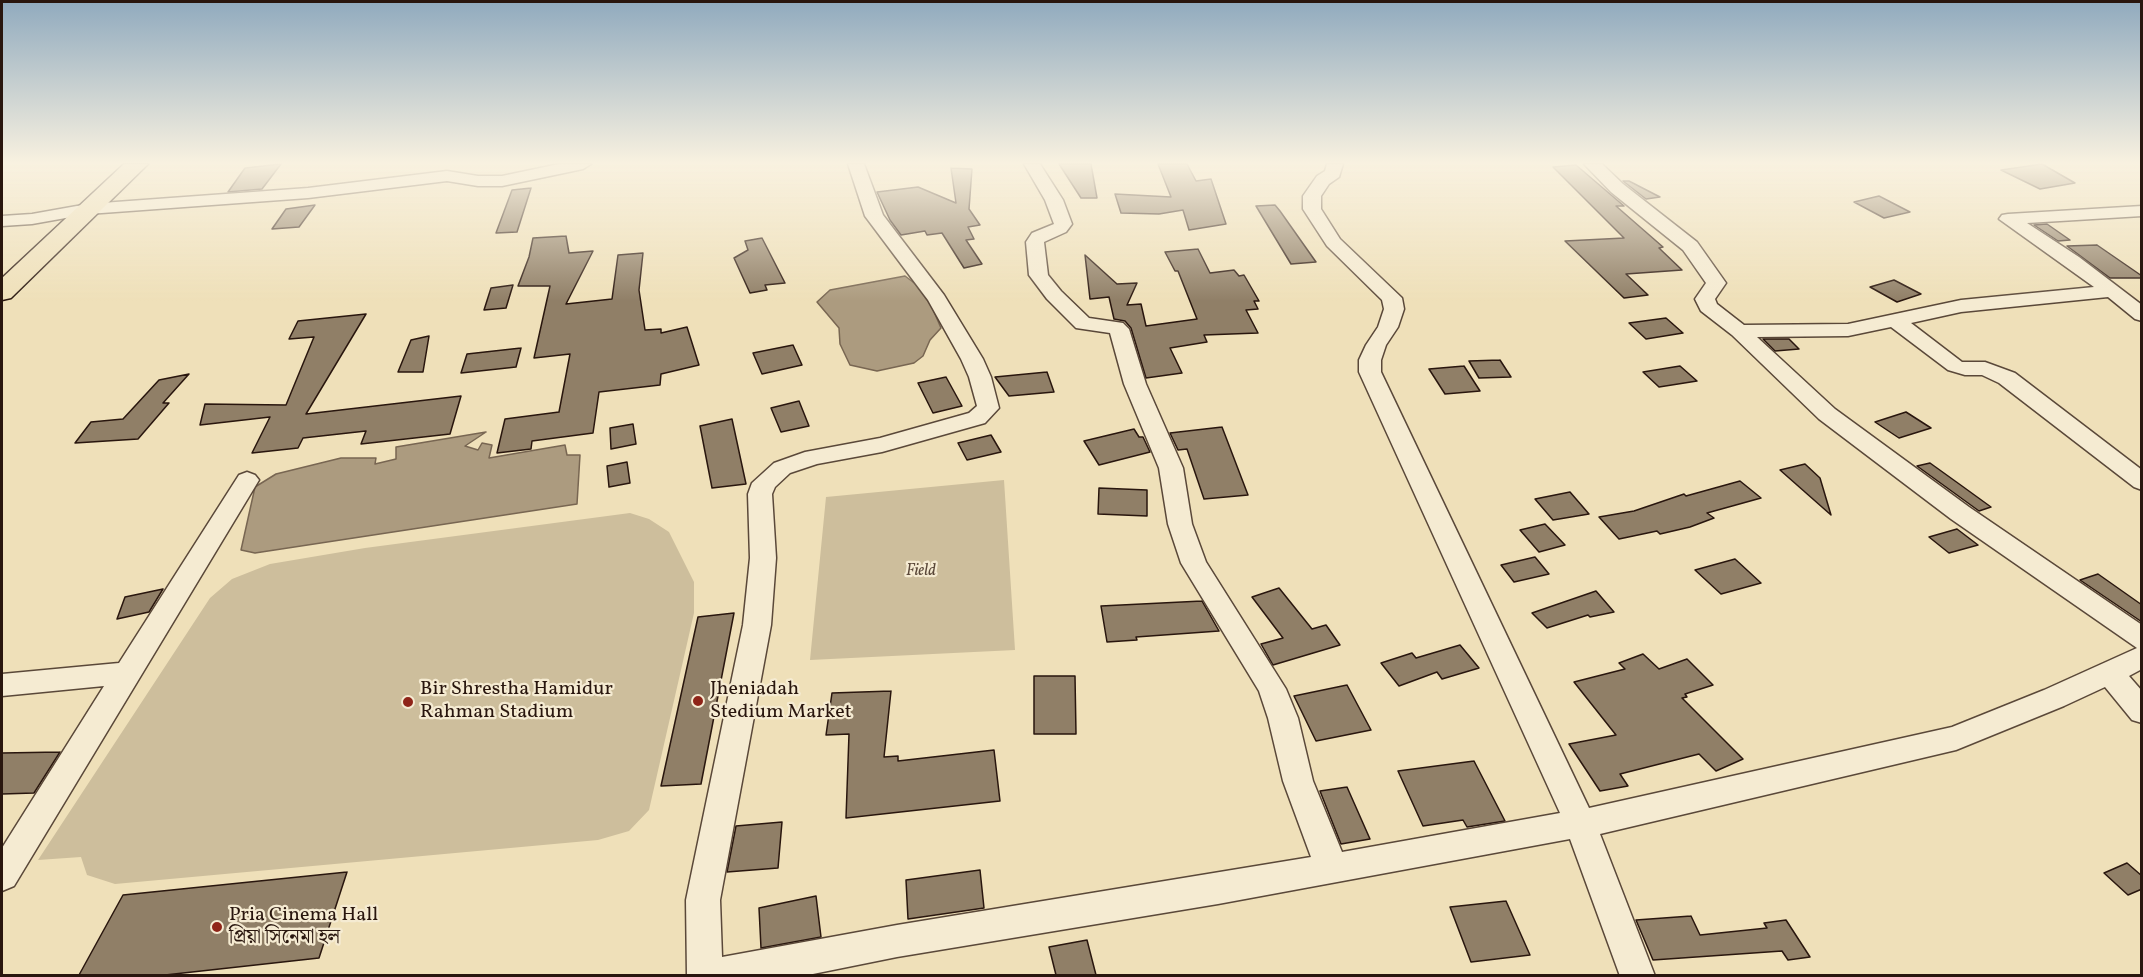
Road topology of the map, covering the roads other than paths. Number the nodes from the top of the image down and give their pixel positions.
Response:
1 (88, 209) edge
2 (85, 210) edge
3 (872, 210) edge
4 (1057, 210) edge
5 (1312, 210) edge
6 (1644, 210) edge
7 (2142, 211) edge
8 (2, 222) edge
9 (2112, 291) junction
10 (2, 292) edge
11 (2142, 315) edge
12 (1894, 319) junction
13 (1739, 331) junction
14 (247, 480) dead end
15 (2142, 482) edge
16 (2142, 639) edge
17 (2142, 657) edge
18 (2109, 672) junction
19 (127, 673) junction
20 (2, 685) edge
21 (2142, 712) edge
22 (1580, 823) junction
23 (1332, 869) junction
24 (2, 876) edge
25 (705, 975) edge
26 (713, 975) edge
27 (1638, 975) edge

1 - 10 highway
2 - 8 street
3 - 25 street
4 - 23 street
5 - 22 street
6 - 13 street
7 - 9 street
9 - 11 street
9 - 12 street
12 - 13 street
12 - 15 street
13 - 16 street
14 - 19 street
17 - 18 street
18 - 21 street
18 - 22 street
19 - 20 street
19 - 24 street
22 - 23 street
22 - 27 street
23 - 26 street

